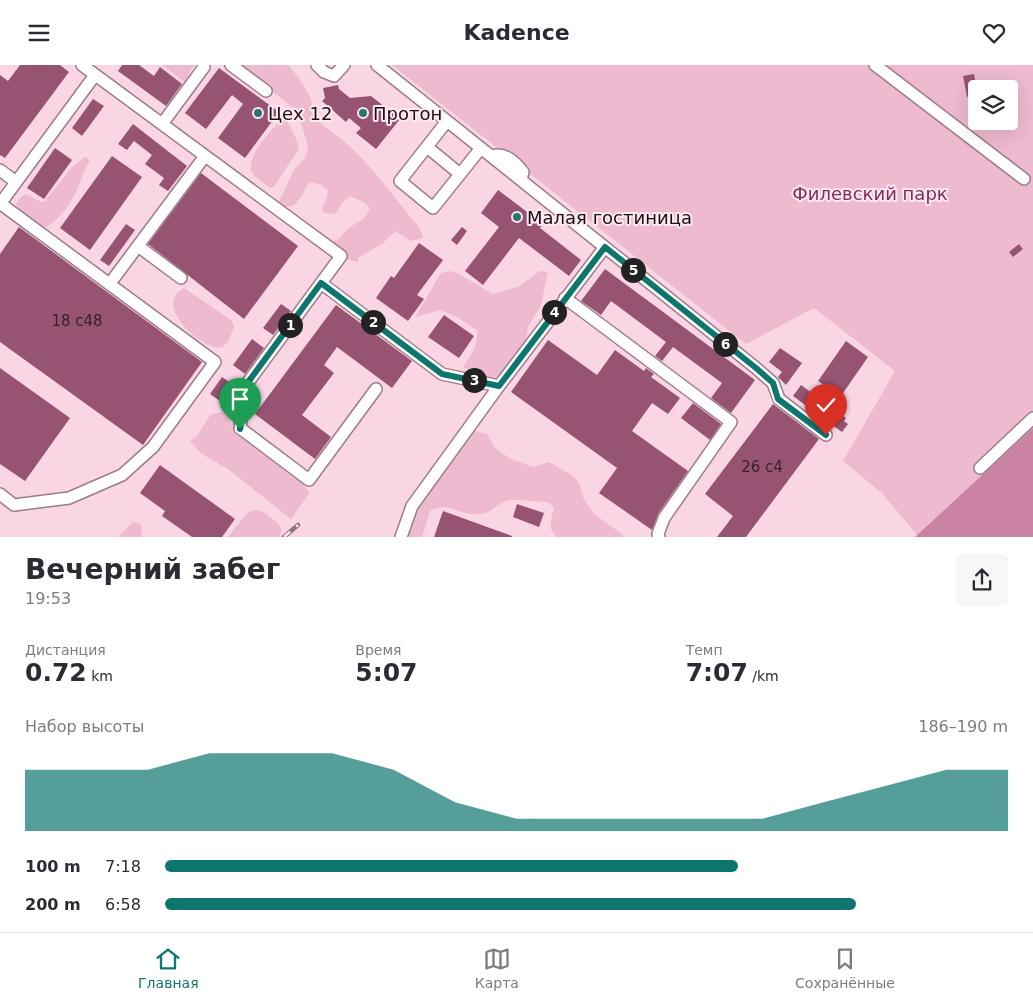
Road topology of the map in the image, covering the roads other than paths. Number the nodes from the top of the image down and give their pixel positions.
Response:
1 (82, 65) edge
2 (231, 65) edge
3 (317, 65) edge
4 (344, 65) edge
5 (377, 65) edge
6 (875, 65) edge
7 (204, 67) dead end
8 (95, 75) junction
9 (266, 91) dead end
10 (447, 121) junction
11 (162, 124) junction
12 (427, 147) junction
13 (481, 148) junction
14 (205, 156) junction
15 (0, 170) edge
16 (460, 174) junction
17 (1024, 179) dead end
18 (16, 182) junction
19 (0, 204) edge
20 (138, 246) junction
21 (605, 247) junction
22 (114, 278) dead end
23 (181, 278) dead end
24 (321, 283) junction
25 (564, 298) junction
26 (499, 386) junction
27 (376, 389) dead end
28 (1033, 418) edge
29 (826, 435) dead end
30 (980, 468) dead end
31 (0, 495) edge
32 (14, 505) junction
33 (0, 506) edge
34 (400, 537) edge
35 (659, 537) edge

1 - 8 street
2 - 9 street
3 - 4 street
5 - 10 street
6 - 17 street
7 - 11 street
8 - 11 street
8 - 18 street
10 - 12 street
10 - 13 street
11 - 14 street
12 - 16 street
12 - 16 street
13 - 16 street
13 - 21 street
14 - 20 street
14 - 24 street
15 - 18 street
18 - 19 street
19 - 32 street
20 - 22 street
20 - 23 street
21 - 25 street
21 - 29 street
24 - 26 street
24 - 27 street
25 - 26 street
25 - 35 street
26 - 34 street
28 - 30 street
31 - 32 street
32 - 33 street

